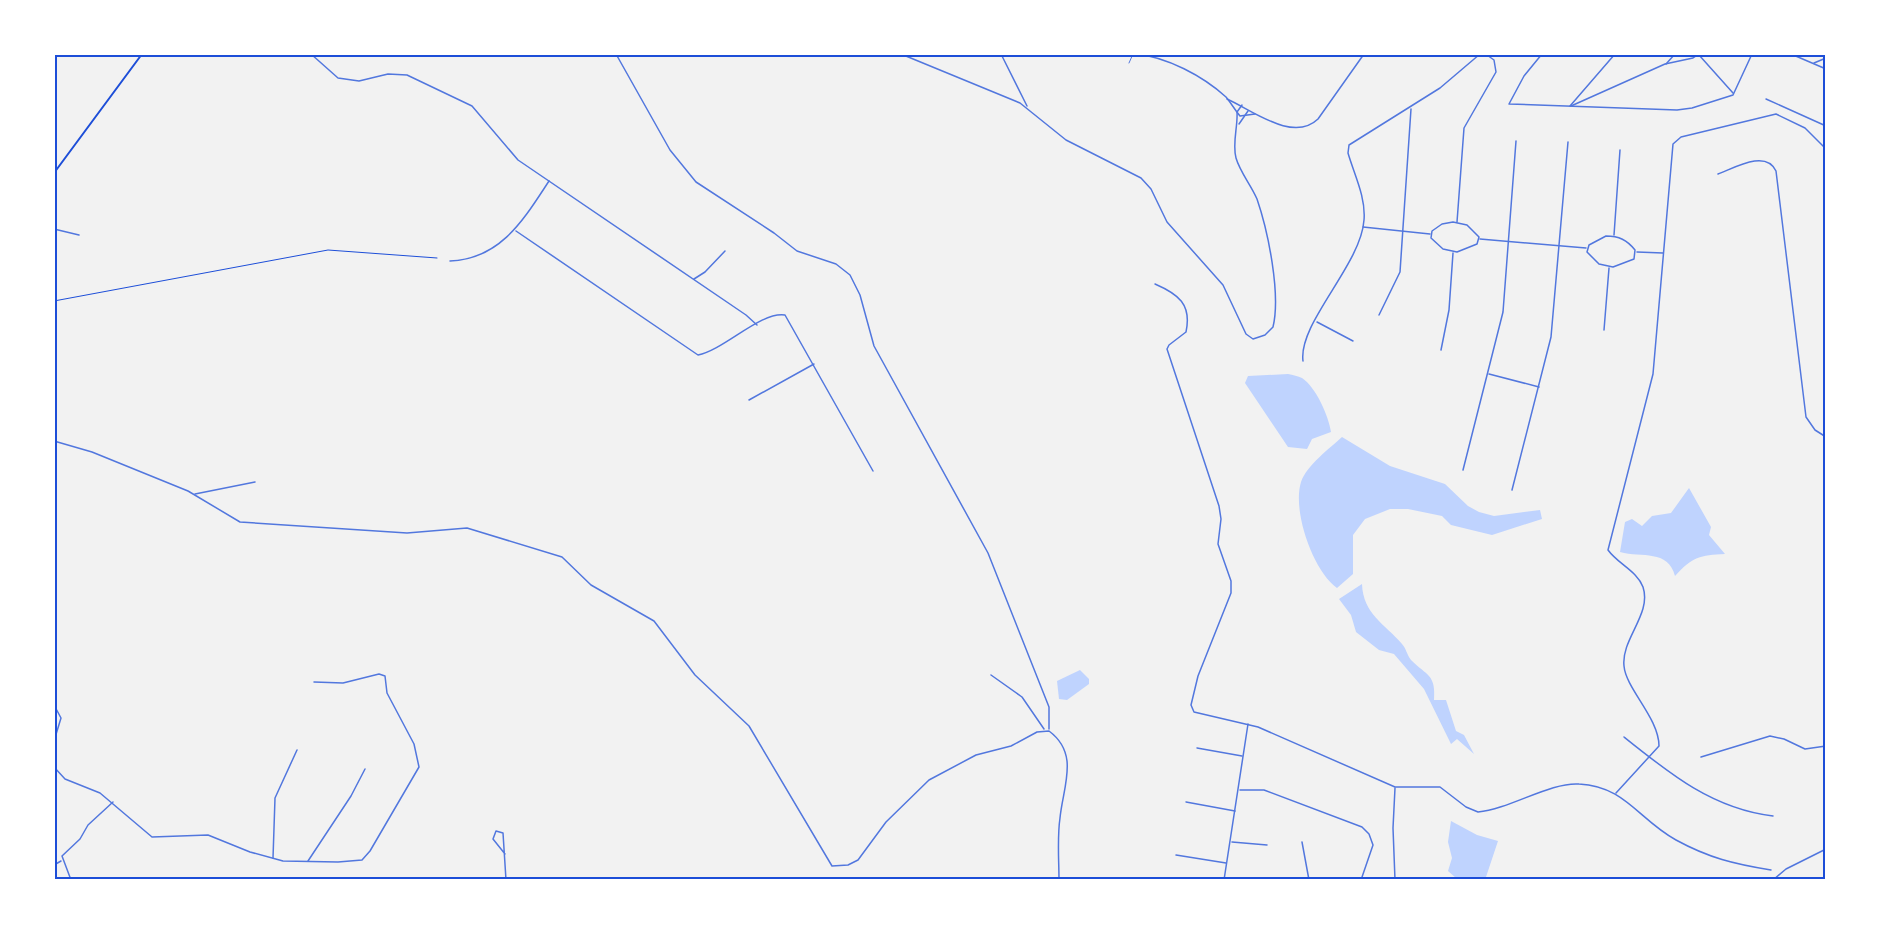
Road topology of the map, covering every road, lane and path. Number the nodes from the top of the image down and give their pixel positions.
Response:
1 (142, 54) edge
2 (311, 54) edge
3 (616, 54) edge
4 (901, 54) edge
5 (1001, 54) edge
6 (1134, 54) edge
7 (1364, 54) edge
8 (1542, 54) edge
9 (1615, 54) edge
10 (1675, 54) edge
11 (1699, 54) edge
12 (1752, 54) edge
13 (1791, 54) edge
14 (58, 55) edge
15 (54, 58) edge
16 (1826, 58) edge
17 (1129, 63) dead end
18 (1665, 64) junction
19 (1813, 64) junction
20 (1826, 69) edge
21 (1734, 93) junction
22 (1227, 99) junction
23 (1766, 99) dead end
24 (1242, 105) junction
25 (1570, 106) junction
26 (1411, 107) junction
27 (1029, 109) junction
28 (1249, 109) junction
29 (1237, 112) junction
30 (1256, 114) junction
31 (1245, 116) junction
32 (1238, 125) junction
33 (1826, 126) edge
34 (1516, 141) dead end
35 (1568, 142) dead end
36 (1620, 150) dead end
37 (1826, 150) edge
38 (54, 173) edge
39 (1718, 174) dead end
40 (549, 180) junction
41 (1457, 222) junction
42 (1363, 227) junction
43 (54, 229) edge
44 (516, 231) junction
45 (1404, 232) junction
46 (79, 235) dead end
47 (1431, 235) junction
48 (1614, 236) junction
49 (1479, 239) junction
50 (1508, 242) junction
51 (1561, 247) junction
52 (1587, 249) junction
53 (725, 251) dead end
54 (1453, 252) junction
55 (1636, 252) junction
56 (1664, 253) junction
57 (437, 258) dead end
58 (450, 261) dead end
59 (1609, 267) junction
60 (693, 279) junction
61 (1155, 284) dead end
62 (54, 302) edge
63 (1379, 315) dead end
64 (1315, 321) junction
65 (756, 325) junction
66 (1604, 330) dead end
67 (1353, 342) dead end
68 (1441, 350) dead end
69 (1303, 361) dead end
70 (814, 363) junction
71 (1489, 374) junction
72 (1540, 387) junction
73 (749, 400) dead end
74 (1826, 437) edge
75 (54, 441) edge
76 (1463, 470) dead end
77 (873, 471) dead end
78 (255, 482) dead end
79 (1512, 490) dead end
80 (194, 495) junction
81 (991, 675) dead end
82 (314, 682) dead end
83 (54, 705) edge
84 (1248, 724) junction
85 (1045, 730) junction
86 (1048, 731) junction
87 (1624, 738) dead end
88 (54, 741) edge
89 (1826, 746) edge
90 (1197, 748) dead end
91 (297, 750) dead end
92 (1243, 756) junction
93 (1701, 757) dead end
94 (1650, 758) junction
95 (54, 767) edge
96 (365, 769) dead end
97 (1395, 788) junction
98 (1240, 790) junction
99 (1616, 794) junction
100 (113, 802) junction
101 (1186, 802) dead end
102 (1236, 811) junction
103 (1773, 816) dead end
104 (1231, 842) junction
105 (1302, 842) dead end
106 (1267, 845) dead end
107 (1826, 849) edge
108 (505, 854) junction
109 (1176, 855) dead end
110 (273, 858) junction
111 (62, 860) junction
112 (54, 861) edge
113 (59, 862) junction
114 (307, 862) junction
115 (1227, 863) junction
116 (54, 865) edge
117 (1771, 870) dead end
118 (1309, 879) edge
119 (70, 880) edge
120 (506, 880) edge
121 (1059, 880) edge
122 (1224, 880) edge
123 (1299, 880) edge
124 (1361, 880) edge
125 (1395, 880) edge
126 (1773, 880) edge

1 - 38 main road
2 - 40 street
3 - 86 street
4 - 27 street
5 - 27 street
6 - 17 lane
6 - 22 street
7 - 30 street
8 - 25 street
9 - 25 street
10 - 18 street
11 - 18 street
11 - 21 street
12 - 21 street
13 - 19 street
14 - 15 street
16 - 19 street
18 - 25 street
19 - 20 street
21 - 25 street
22 - 24 street
22 - 29 street
23 - 33 street
24 - 28 street
24 - 29 street
26 - 41 street
26 - 42 street
26 - 45 street
27 - 32 street
28 - 30 street
28 - 31 street
29 - 31 street
29 - 32 street
30 - 31 street
31 - 32 street
34 - 50 street
35 - 51 street
36 - 48 street
37 - 56 street
39 - 74 street
40 - 44 street
40 - 60 street
41 - 47 street
41 - 49 street
42 - 45 street
42 - 64 street
43 - 46 street
44 - 58 street
44 - 65 street
45 - 47 street
45 - 63 street
47 - 54 street
48 - 52 street
48 - 55 street
49 - 50 street
49 - 54 street
50 - 51 street
50 - 71 street
51 - 52 street
51 - 72 street
52 - 59 street
53 - 60 street
54 - 68 street
55 - 56 street
55 - 59 street
56 - 94 street
57 - 62 path
59 - 66 street
60 - 65 street
61 - 84 street
64 - 67 street
64 - 69 street
65 - 70 street
70 - 73 street
70 - 77 street
71 - 72 street
71 - 76 street
72 - 79 street
75 - 80 street
78 - 80 street
80 - 85 street
81 - 85 street
82 - 114 street
83 - 88 street
84 - 92 street
84 - 97 street
85 - 86 street
86 - 121 street
87 - 94 street
89 - 93 street
90 - 92 street
91 - 110 street
92 - 98 street
94 - 99 street
94 - 103 street
95 - 100 street
96 - 114 street
97 - 99 street
97 - 125 street
98 - 102 street
98 - 124 street
99 - 117 street
100 - 110 street
100 - 111 street
101 - 102 street
102 - 104 street
104 - 106 street
104 - 115 street
105 - 118 street
107 - 126 street
108 - 108 street
108 - 120 street
109 - 115 street
110 - 114 street
111 - 113 street
111 - 119 street
112 - 113 street
113 - 116 street
115 - 122 street
118 - 123 street

